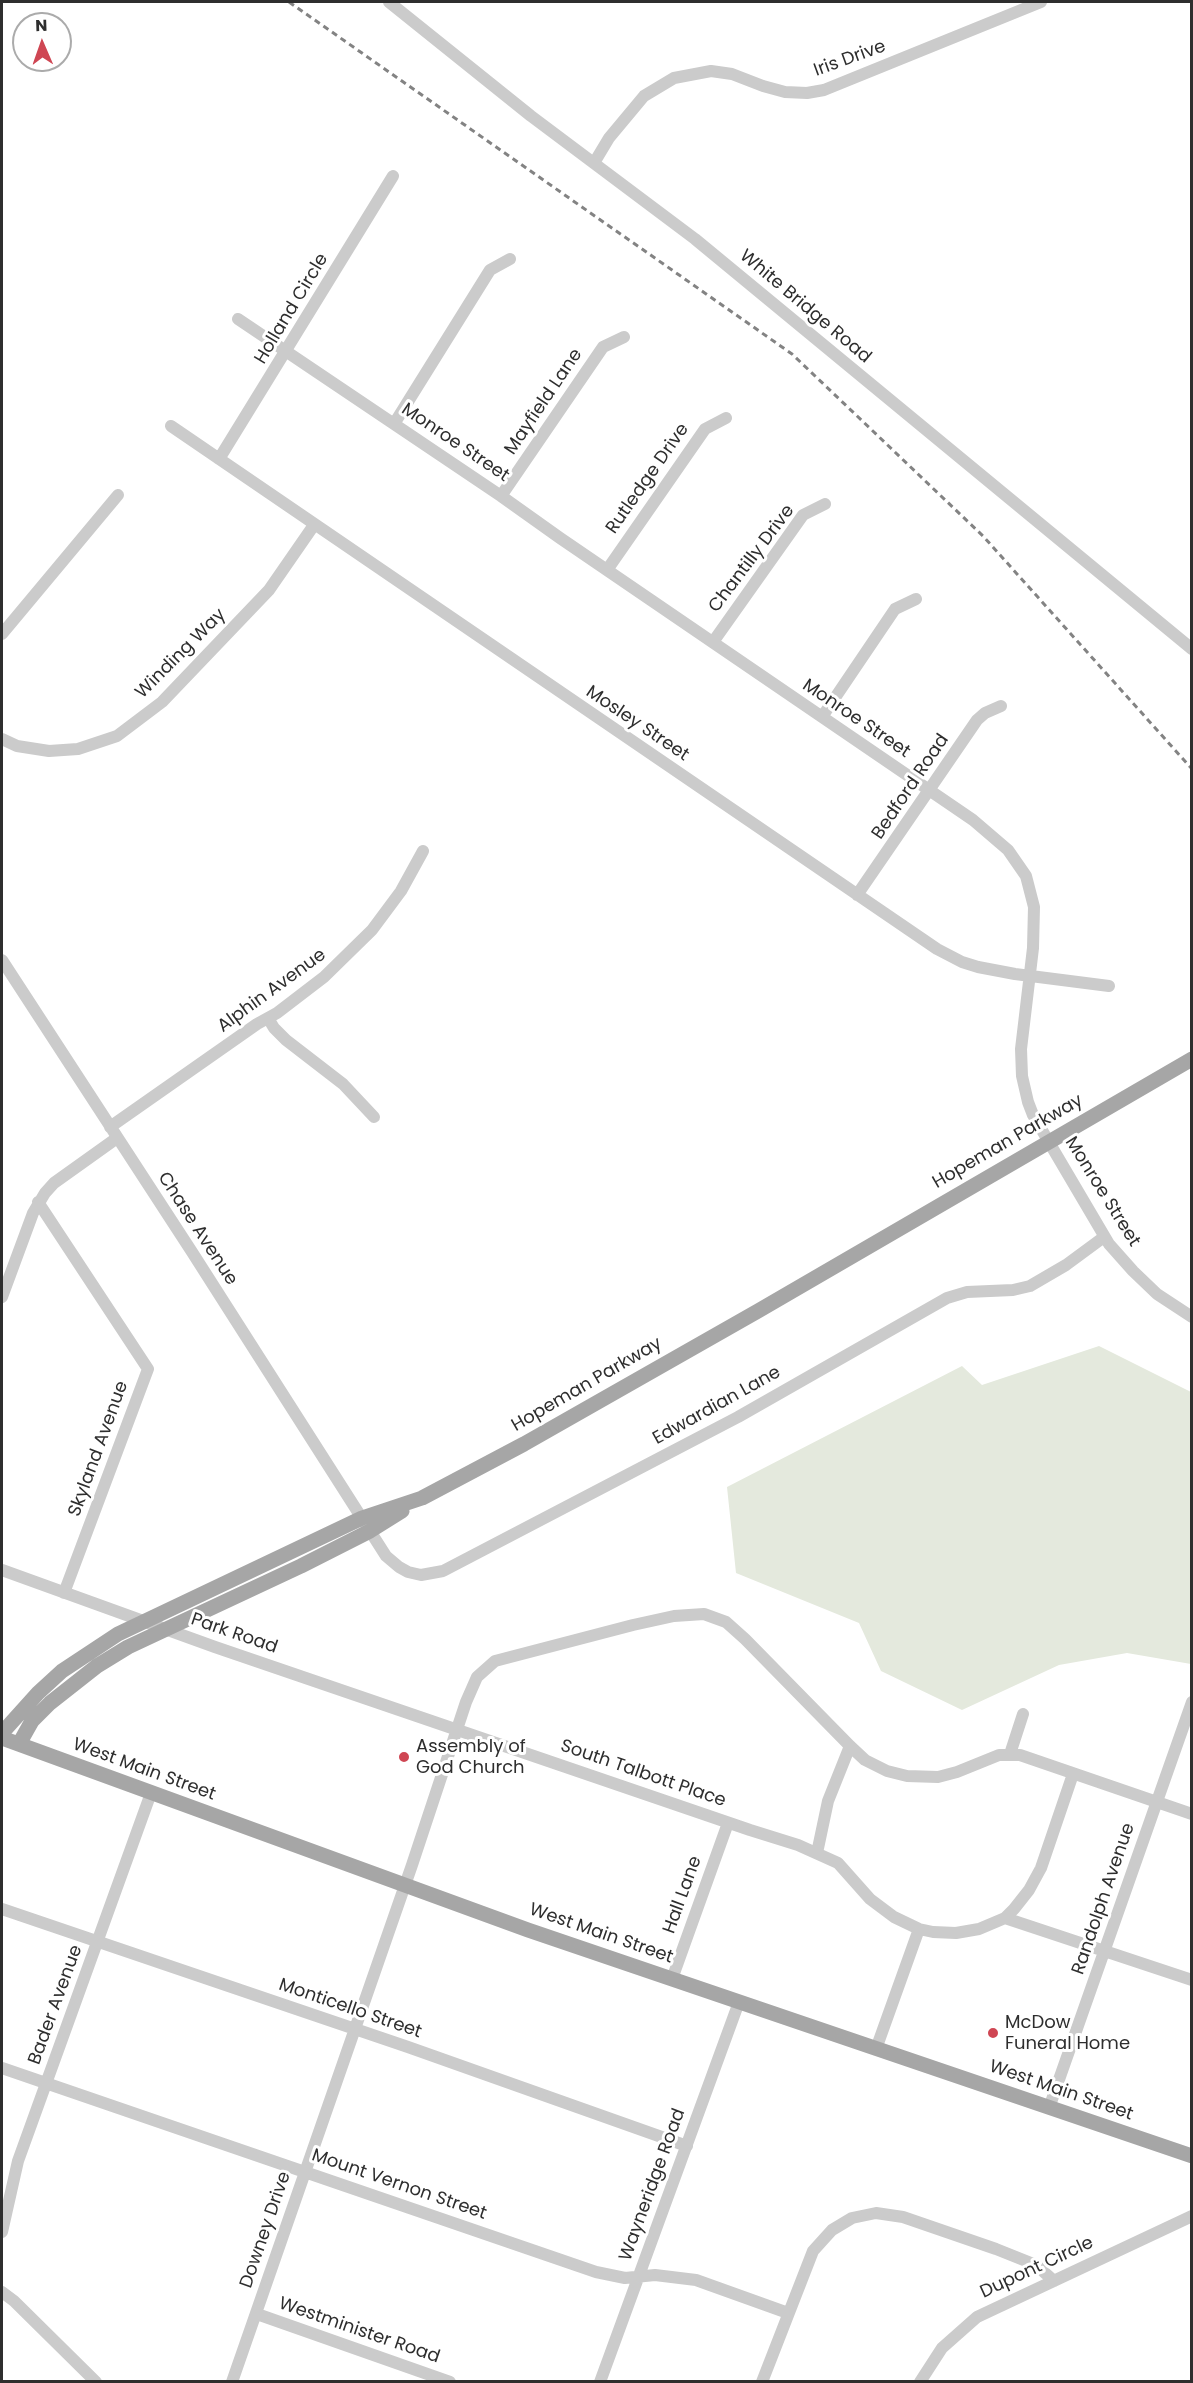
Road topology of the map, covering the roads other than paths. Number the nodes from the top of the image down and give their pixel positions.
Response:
1 (389, 2) edge
2 (1041, 2) edge
3 (594, 163) junction
4 (393, 176) dead end
5 (510, 259) dead end
6 (238, 319) dead end
7 (624, 337) dead end
8 (287, 351) junction
9 (726, 418) dead end
10 (394, 424) junction
11 (171, 426) dead end
12 (219, 459) junction
13 (118, 495) dead end
14 (501, 496) junction
15 (825, 504) dead end
16 (314, 525) junction
17 (607, 570) junction
18 (916, 599) dead end
19 (2, 634) edge
20 (713, 642) junction
21 (1191, 649) edge
22 (1000, 706) dead end
23 (822, 717) junction
24 (2, 739) edge
25 (929, 791) junction
26 (423, 851) dead end
27 (857, 896) junction
28 (2, 960) edge
29 (1030, 976) junction
30 (1109, 986) dead end
31 (268, 1018) junction
32 (1191, 1059) edge
33 (374, 1117) dead end
34 (110, 1127) junction
35 (117, 1138) junction
36 (1048, 1141) junction
37 (38, 1202) junction
38 (1104, 1237) junction
39 (2, 1297) edge
40 (1191, 1317) edge
41 (366, 1524) junction
42 (2, 1570) edge
43 (64, 1593) junction
44 (145, 1622) junction
45 (166, 1629) junction
46 (1191, 1702) edge
47 (1023, 1714) dead end
48 (457, 1729) junction
49 (2, 1736) edge
50 (19, 1744) junction
51 (850, 1746) junction
52 (1010, 1754) junction
53 (1073, 1774) junction
54 (151, 1793) junction
55 (1156, 1803) junction
56 (1191, 1815) edge
57 (728, 1823) junction
58 (817, 1853) junction
59 (403, 1886) junction
60 (2, 1909) edge
61 (1005, 1918) junction
62 (919, 1929) junction
63 (99, 1942) junction
64 (1105, 1950) junction
65 (672, 1979) junction
66 (1191, 1980) edge
67 (739, 2002) junction
68 (354, 2029) junction
69 (876, 2049) junction
70 (2, 2068) edge
71 (46, 2084) junction
72 (1049, 2108) junction
73 (687, 2146) junction
74 (1191, 2157) edge
75 (304, 2172) junction
76 (1191, 2216) edge
77 (2, 2232) edge
78 (639, 2276) junction
79 (1054, 2281) junction
80 (2, 2292) edge
81 (788, 2313) junction
82 (257, 2314) junction
83 (96, 2382) edge
84 (231, 2382) edge
85 (450, 2382) edge
86 (600, 2382) edge
87 (762, 2382) edge
88 (920, 2382) edge

1 - 3 street, White Bridge Road
2 - 3 street, Iris Drive
3 - 21 street, White Bridge Road
4 - 8 street, Holland Circle
5 - 10 street
6 - 8 street, Monroe Street
7 - 14 street, Mayfield Lane
8 - 10 street, Monroe Street
8 - 12 street, Holland Circle
9 - 17 street, Rutledge Drive
10 - 14 street, Monroe Street
11 - 12 street, Mosley Street
12 - 16 street, Mosley Street
13 - 19 street
14 - 17 street, Monroe Street
15 - 20 street, Chantilly Drive
16 - 24 street, Winding Way
16 - 27 street, Mosley Street
17 - 20 street, Monroe Street
18 - 23 street
20 - 23 street, Monroe Street
22 - 25 street, Bedford Road
23 - 25 street, Monroe Street
25 - 27 street, Bedford Road
25 - 29 street, Monroe Street
26 - 31 street, Alphin Avenue
27 - 29 street, Mosley Street
28 - 34 street, Chase Avenue
29 - 30 street, Mosley Street
29 - 36 street, Monroe Street
31 - 33 street
31 - 34 street, Alphin Avenue
32 - 36 main road, Hopeman Parkway
34 - 35 street, Chase Avenue
35 - 37 street
35 - 41 street, Chase Avenue
36 - 38 street, Monroe Street
36 - 41 main road, Hopeman Parkway
37 - 39 street
37 - 43 street, Skyland Avenue
38 - 40 street, Monroe Street
38 - 41 street, Edwardian Lane
41 - 44 main road
41 - 45 main road
42 - 43 street, Park Road
43 - 44 street, Park Road
44 - 45 street, Park Road
44 - 49 main road
45 - 48 street, Park Road
45 - 50 main road
46 - 55 street, Randolph Avenue
47 - 52 street
48 - 51 street, Downey Drive
48 - 57 street, South Talbott Place
48 - 59 street, Downey Drive
49 - 50 main road, West Main Street
50 - 54 main road, West Main Street
51 - 52 street
51 - 58 street
52 - 53 street
53 - 55 street
53 - 61 street
54 - 59 main road, West Main Street
54 - 63 street, Bader Avenue
55 - 56 street
55 - 64 street, Randolph Avenue
57 - 58 street, South Talbott Place
57 - 65 street, Hall Lane
58 - 62 street, South Talbott Place
59 - 65 main road, West Main Street
59 - 68 street, Downey Drive
60 - 63 street, Monticello Street
61 - 62 street
61 - 64 street
62 - 69 street
63 - 68 street, Monticello Street
63 - 71 street, Bader Avenue
64 - 66 street
64 - 72 street, Randolph Avenue
65 - 67 main road, West Main Street
67 - 69 main road, West Main Street
67 - 73 street, Wayneridge Road
68 - 73 street, Monticello Street
68 - 75 street, Downey Drive
69 - 72 main road, West Main Street
70 - 71 street, Mount Vernon Street
71 - 75 street, Mount Vernon Street
71 - 77 street, Bader Avenue
72 - 74 main road, West Main Street
73 - 78 street, Wayneridge Road
75 - 78 street, Mount Vernon Street
75 - 82 street, Downey Drive
76 - 79 street, Dupont Circle
78 - 81 street, Mount Vernon Street
78 - 86 street, Wayneridge Road
79 - 81 street
79 - 88 street, Dupont Circle
80 - 83 street
81 - 87 street
82 - 84 street, Downey Drive
82 - 85 street, Westminister Road

